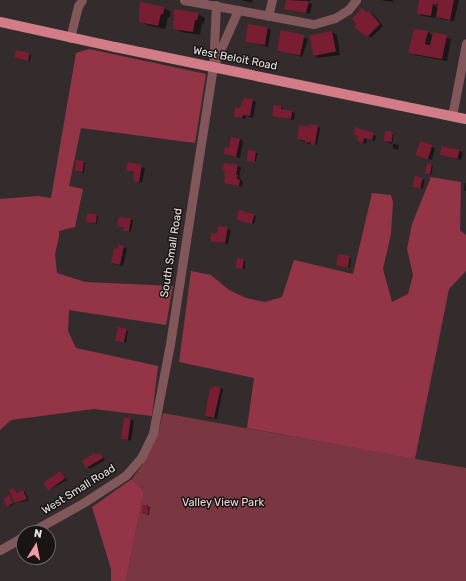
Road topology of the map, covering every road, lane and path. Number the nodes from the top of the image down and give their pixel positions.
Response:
1 (82, 0) edge
2 (184, 0) edge
3 (272, 0) edge
4 (356, 0) edge
5 (216, 5) junction
6 (238, 10) junction
7 (268, 16) junction
8 (0, 22) edge
9 (70, 38) junction
10 (466, 47) edge
11 (213, 67) junction
12 (452, 116) junction
13 (466, 118) edge
14 (149, 442) joint
15 (43, 525) edge
16 (16, 541) edge
17 (0, 550) edge

1 - 9 street
2 - 5 street
3 - 7 street
4 - 7 street
5 - 6 street
5 - 11 street
6 - 7 street
6 - 11 street
8 - 9 main road, West Beloit Road
9 - 11 main road, West Beloit Road
10 - 12 street
11 - 12 main road, West Beloit Road
11 - 14 street, South Small Road
12 - 13 main road, West Beloit Road
14 - 15 street, West Small Road
16 - 17 street

